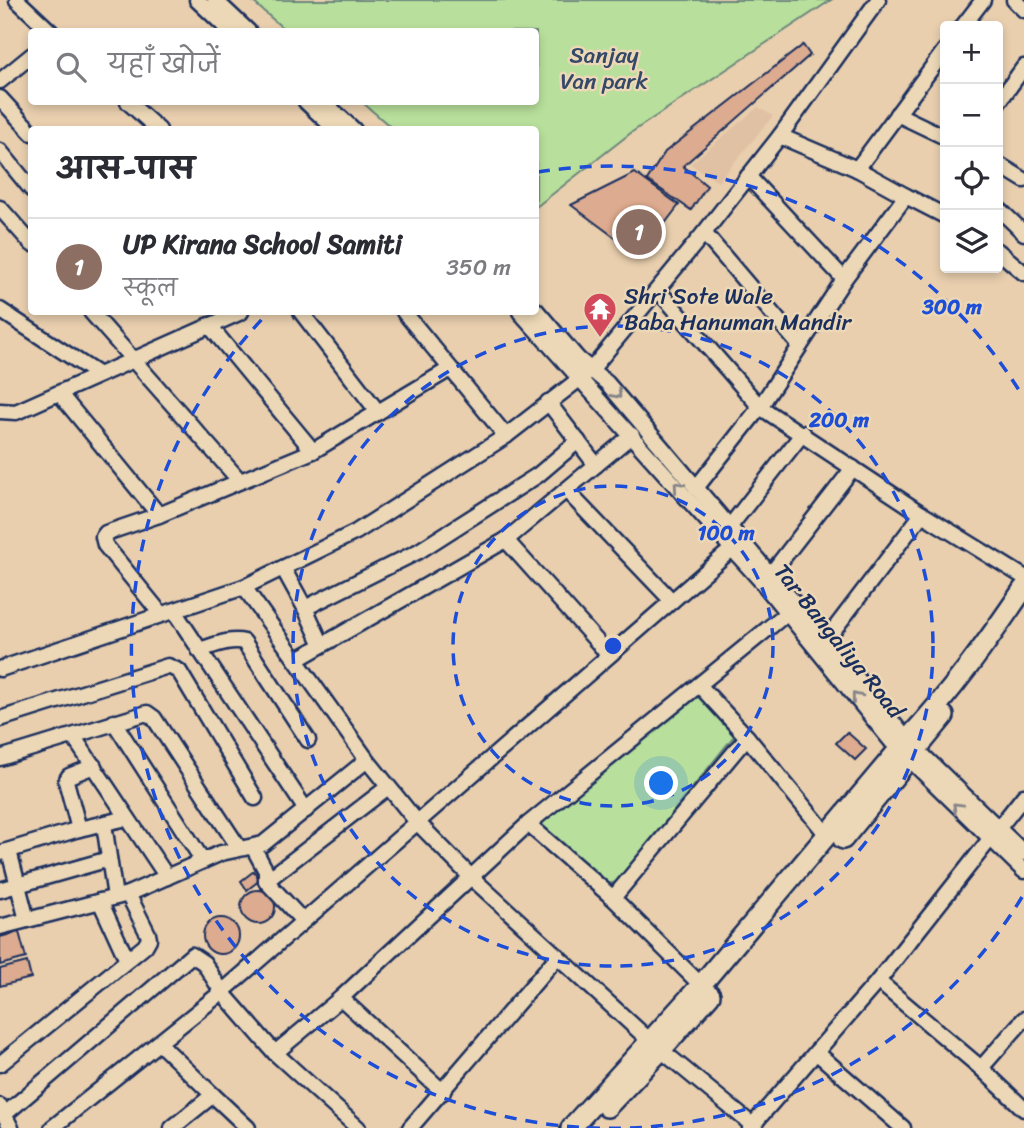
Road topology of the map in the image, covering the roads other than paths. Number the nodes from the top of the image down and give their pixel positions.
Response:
1 (17, 0) edge
2 (197, 0) edge
3 (215, 0) edge
4 (878, 0) edge
5 (983, 0) edge
6 (1014, 0) edge
7 (1024, 10) edge
8 (967, 21) edge
9 (230, 26) edge
10 (47, 28) edge
11 (940, 57) edge
12 (28, 58) edge
13 (1024, 67) edge
14 (0, 81) edge
15 (1013, 82) junction
16 (1024, 94) edge
17 (1003, 96) edge
18 (0, 98) edge
19 (131, 105) edge
20 (309, 105) edge
21 (327, 105) edge
22 (897, 114) junction
23 (155, 126) edge
24 (333, 126) edge
25 (350, 126) edge
26 (28, 129) edge
27 (940, 135) edge
28 (780, 136) junction
29 (0, 151) edge
30 (1003, 167) edge
31 (856, 169) junction
32 (748, 176) junction
33 (1024, 180) edge
34 (28, 185) edge
35 (905, 196) junction
36 (0, 208) edge
37 (1003, 213) edge
38 (940, 214) edge
39 (704, 233) junction
40 (1024, 233) edge
41 (28, 238) edge
42 (1003, 255) edge
43 (1024, 273) edge
44 (844, 279) junction
45 (658, 290) junction
46 (0, 310) edge
47 (539, 314) edge
48 (94, 315) edge
49 (234, 315) edge
50 (303, 315) edge
51 (406, 315) edge
52 (523, 315) edge
53 (209, 326) junction
54 (800, 346) junction
55 (134, 359) junction
56 (450, 369) junction
57 (585, 374) junction
58 (99, 375) junction
59 (59, 393) junction
60 (548, 402) junction
61 (760, 407) junction
62 (0, 411) edge
63 (377, 412) junction
64 (803, 433) junction
65 (632, 435) junction
66 (506, 436) junction
67 (578, 441) junction
68 (313, 451) junction
69 (596, 465) junction
70 (853, 468) junction
71 (240, 481) junction
72 (696, 488) junction
73 (566, 490) junction
74 (922, 514) junction
75 (159, 515) junction
76 (726, 532) junction
77 (506, 540) junction
78 (737, 545) junction
79 (282, 568) junction
80 (771, 575) junction
81 (1024, 577) edge
82 (244, 587) junction
83 (1024, 587) edge
84 (672, 601) junction
85 (1024, 604) edge
86 (305, 608) junction
87 (168, 612) junction
88 (788, 613) junction
89 (807, 628) junction
90 (826, 640) junction
91 (322, 645) junction
92 (199, 650) junction
93 (609, 655) junction
94 (296, 660) junction
95 (0, 668) edge
96 (699, 685) junction
97 (0, 719) edge
98 (114, 722) junction
99 (73, 736) junction
100 (747, 737) junction
101 (307, 740) dead end
102 (909, 750) junction
103 (0, 758) edge
104 (367, 760) junction
105 (94, 766) junction
106 (388, 787) junction
107 (1024, 796) edge
108 (256, 798) dead end
109 (306, 810) junction
110 (127, 818) junction
111 (417, 822) junction
112 (104, 824) junction
113 (528, 824) junction
114 (79, 829) junction
115 (995, 834) junction
116 (828, 836) junction
117 (246, 847) junction
118 (5, 852) edge
119 (1024, 853) edge
120 (109, 859) junction
121 (204, 861) junction
122 (1024, 871) edge
123 (167, 877) junction
124 (471, 877) junction
125 (266, 881) junction
126 (16, 886) junction
127 (0, 890) edge
128 (122, 895) junction
129 (613, 898) junction
130 (100, 901) junction
131 (27, 920) junction
132 (303, 921) junction
133 (0, 927) edge
134 (558, 956) junction
135 (127, 960) junction
136 (878, 981) junction
137 (701, 985) junction
138 (222, 992) junction
139 (341, 998) junction
140 (1024, 1019) edge
141 (159, 1044) junction
142 (656, 1046) junction
143 (816, 1052) junction
144 (275, 1053) junction
145 (0, 1064) edge
146 (981, 1068) junction
147 (443, 1093) junction
148 (212, 1095) junction
149 (1024, 1109) edge
150 (5, 1116) edge
151 (753, 1127) edge
152 (52, 1128) edge
153 (172, 1128) edge
154 (248, 1128) edge
155 (358, 1128) edge
156 (410, 1128) edge
157 (570, 1128) edge
158 (587, 1128) edge
159 (903, 1128) edge

1 - 10 street
2 - 9 street
3 - 9 street
4 - 28 street
5 - 8 street
6 - 7 street
11 - 22 street
12 - 14 street
13 - 15 street
15 - 16 street
15 - 17 street
18 - 26 street
19 - 23 street
20 - 24 street
21 - 25 street
22 - 27 street
22 - 31 street
28 - 31 street
28 - 32 street
29 - 34 street
30 - 33 street
31 - 35 street
32 - 39 street
32 - 44 street
35 - 38 street
35 - 44 street
36 - 41 street
37 - 40 street
39 - 45 street
39 - 54 street
42 - 43 street
44 - 54 street
45 - 57 street
45 - 61 street
46 - 58 street
47 - 57 street
48 - 55 street
49 - 53 street
50 - 63 street
51 - 56 street
52 - 57 street, Tar Bangaliya Road
53 - 55 street
53 - 68 street
54 - 61 street
55 - 58 street
55 - 71 street
56 - 63 street
56 - 66 street
57 - 60 street
57 - 65 street, Tar Bangaliya Road
57 -> 72 street
58 - 59 street
59 - 62 street
59 - 75 street
60 - 66 street
60 - 67 street
61 - 64 street
61 - 72 street
63 - 68 street
64 - 70 street
64 - 76 street
65 - 69 street
76 -> 65 street, Tar Bangaliya Road
66 - 79 street
67 - 69 street
67 - 86 street
68 - 71 street
69 - 73 street
70 - 74 street
70 - 80 street
71 - 75 street
72 - 76 street
73 - 77 street
73 - 84 street
74 - 81 street
74 - 90 street
75 - 87 street
76 - 78 street, Tar Bangaliya Road
77 - 91 street
77 - 93 street
78 - 80 street, Tar Bangaliya Road
78 - 84 street
78 - 88 street, Tar Bangaliya Road
79 - 82 street
79 - 86 street
80 - 89 street, Tar Bangaliya Road
82 - 87 street
82 - 94 street
83 - 102 highway
84 - 93 street
85 - 102 highway
86 - 91 street
87 - 92 street
87 - 95 street
88 - 89 street, Tar Bangaliya Road
88 - 96 street
89 - 90 street, Tar Bangaliya Road
102 -> 89 street, Tar Bangaliya Road
90 - 102 street, Tar Bangaliya Road
91 - 94 street
92 - 101 street
92 - 109 street
93 - 111 street
94 - 104 street
96 - 100 street
96 - 113 street
97 - 108 street
98 - 99 street
98 - 117 street
98 - 121 street
99 - 103 street
99 - 105 street
100 - 116 street
100 - 129 street
102 - 115 street
102 - 116 highway
102 - 142 highway
104 - 106 street
104 - 109 street
105 - 110 street
105 - 114 street
106 - 111 street
106 - 125 street
107 - 115 street
109 - 117 street
110 - 112 street
110 - 123 street
111 - 124 street
111 - 132 street
112 - 114 street
112 - 120 street
113 - 124 street
113 - 129 street
114 - 118 street
115 - 119 street
115 - 122 street
115 - 136 street
116 - 137 highway
117 - 121 street
117 - 125 street
118 - 126 street
120 - 126 street
120 - 128 street
121 - 123 street
123 - 128 street
124 - 134 street
124 - 139 street
125 - 132 street
126 - 127 street
126 - 131 street
128 - 130 street
128 - 135 street
129 - 137 street
130 - 131 street
130 - 135 street
131 - 133 street
132 - 138 street
134 - 142 street
134 - 147 street
135 - 145 street
136 - 143 street
136 - 146 street
137 - 142 highway
138 - 141 street
138 - 144 street
138 - 150 street
139 - 144 street
139 - 147 street
140 - 146 street
141 - 148 street
141 - 152 street
142 - 151 street
142 - 157 highway
142 - 158 highway
143 - 151 street
143 - 159 street
144 - 155 street
146 - 149 street
147 - 156 street
148 - 153 street
148 - 154 street

